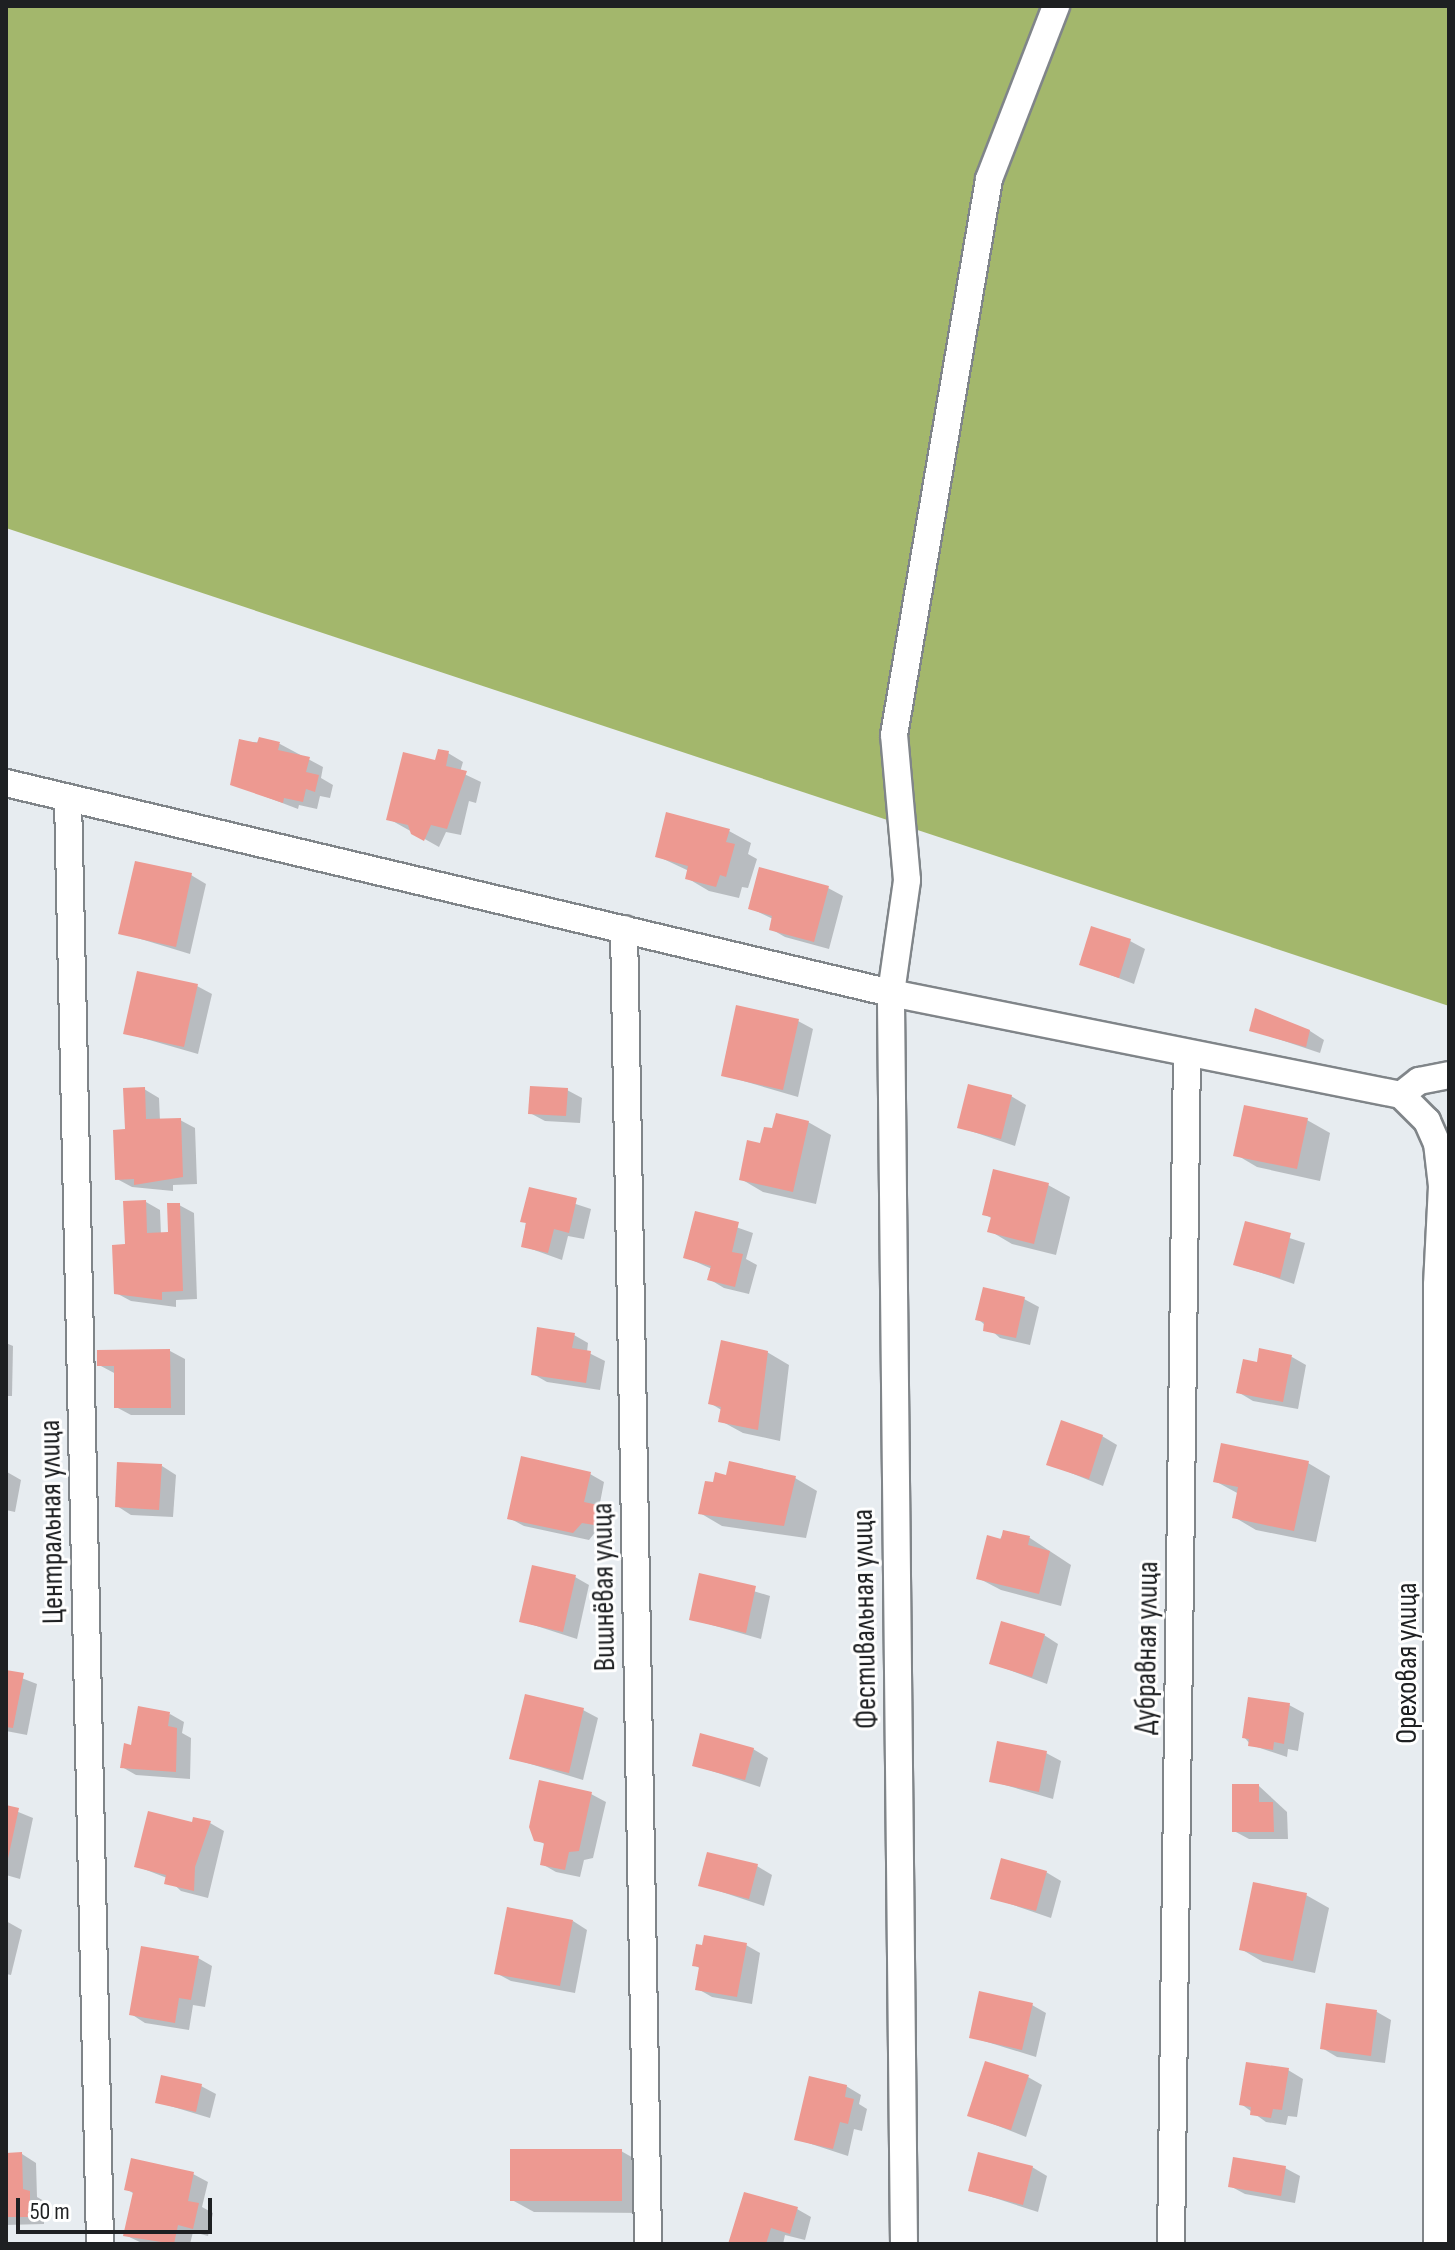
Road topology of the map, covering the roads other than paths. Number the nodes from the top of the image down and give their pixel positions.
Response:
1 (1056, 6) edge
2 (6, 783) edge
3 (68, 799) junction
4 (624, 929) junction
5 (891, 993) junction
6 (1187, 1053) junction
7 (1449, 1075) edge
8 (1401, 1095) junction
9 (100, 2244) edge
10 (648, 2244) edge
11 (904, 2244) edge
12 (1171, 2244) edge
13 (1437, 2244) edge

1 - 5 street, Фестивальная улица
2 - 3 street
3 - 4 street
3 - 9 street, Центральная улица
4 - 5 street
4 - 10 street, Вишнёвая улица
5 - 6 street
5 - 11 street, Фестивальная улица
6 - 8 street
6 - 12 street, Дубравная улица
7 - 8 street
8 - 13 street, Ореховая улица

